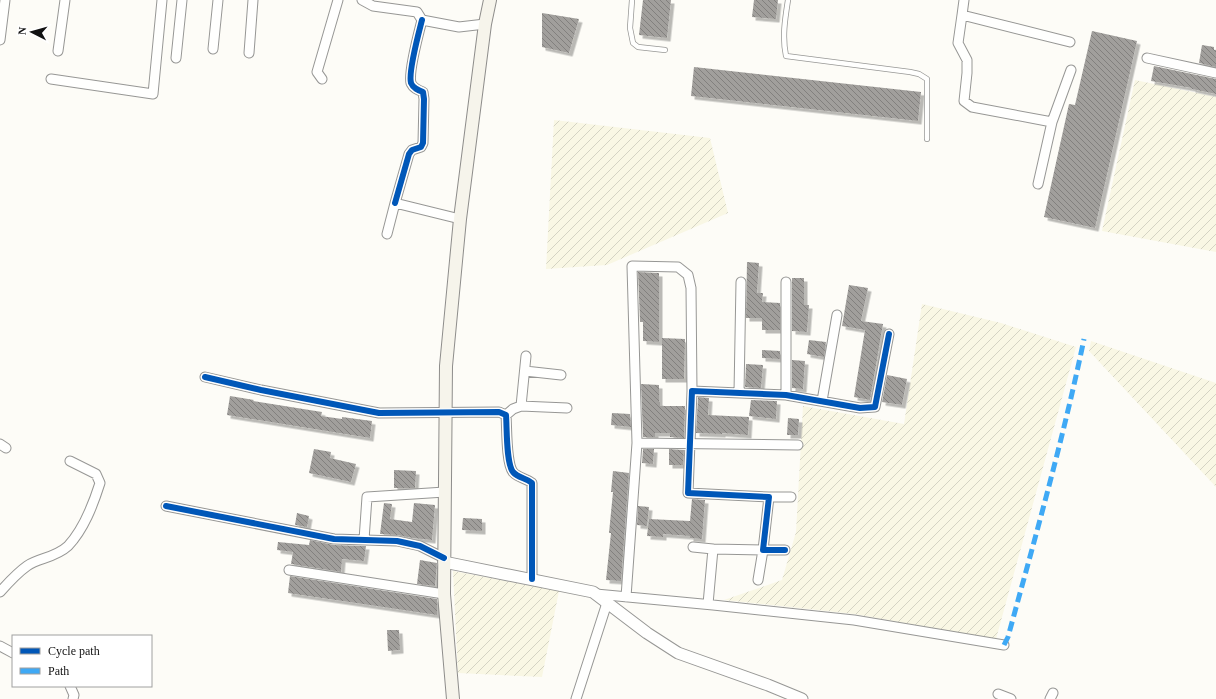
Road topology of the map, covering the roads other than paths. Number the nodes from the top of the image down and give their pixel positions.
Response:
1 (5, 0) edge
2 (65, 0) edge
3 (162, 0) edge
4 (182, 0) edge
5 (218, 0) edge
6 (253, 0) edge
7 (338, 0) edge
8 (362, 0) edge
9 (490, 0) edge
10 (632, 0) edge
11 (788, 0) edge
12 (964, 0) edge
13 (962, 15) junction
14 (422, 20) junction
15 (485, 24) junction
16 (0, 40) edge
17 (1070, 42) dead end
18 (213, 49) dead end
19 (665, 50) dead end
20 (58, 51) dead end
21 (248, 53) dead end
22 (176, 58) dead end
23 (1147, 58) dead end
24 (1071, 70) dead end
25 (1216, 73) edge
26 (51, 78) dead end
27 (322, 79) dead end
28 (1052, 122) junction
29 (927, 140) dead end
30 (1038, 184) dead end
31 (395, 203) junction
32 (460, 218) junction
33 (387, 234) dead end
34 (741, 282) dead end
35 (786, 282) dead end
36 (837, 315) dead end
37 (889, 334) dead end
38 (526, 356) dead end
39 (525, 371) junction
40 (560, 375) dead end
41 (206, 377) dead end
42 (692, 391) junction
43 (739, 392) junction
44 (786, 395) junction
45 (822, 401) junction
46 (521, 406) junction
47 (567, 408) dead end
48 (446, 413) junction
49 (506, 415) junction
50 (637, 443) junction
51 (690, 444) junction
52 (798, 445) dead end
53 (70, 461) dead end
54 (445, 492) junction
55 (769, 497) junction
56 (791, 497) dead end
57 (166, 506) dead end
58 (364, 540) junction
59 (693, 548) dead end
60 (713, 549) junction
61 (763, 550) junction
62 (785, 550) dead end
63 (444, 560) junction
64 (289, 570) dead end
65 (532, 579) junction
66 (758, 580) dead end
67 (0, 592) edge
68 (444, 594) junction
69 (596, 594) junction
70 (626, 597) junction
71 (607, 603) junction
72 (708, 604) junction
73 (0, 646) edge
74 (1004, 646) dead end
75 (12, 652) edge
76 (70, 687) edge
77 (998, 694) dead end
78 (73, 699) edge
79 (453, 699) edge
80 (576, 699) edge
81 (802, 699) edge
82 (1011, 699) edge

1 - 16 street
2 - 20 street
3 - 26 street
4 - 22 street
5 - 18 street
6 - 21 street
7 - 27 street
8 - 14 street
9 - 15 main road
10 - 19 lane
11 - 29 lane
12 - 13 street
13 - 17 street
13 - 28 street
14 - 15 street
14 - 31 street
15 - 32 main road
23 - 25 street
24 - 28 street
28 - 30 street
31 - 32 street
31 - 33 street
32 - 48 main road
34 - 43 street
35 - 44 street
36 - 45 street
37 - 45 street
38 - 39 street
39 - 40 street
39 - 46 street
41 - 48 street
42 - 43 street
42 - 50 street
42 - 51 street
43 - 44 street
44 - 45 street
46 - 47 street
46 - 49 street
48 - 49 street
48 - 54 main road
49 - 65 street
50 - 51 street
50 - 70 street
51 - 52 street
51 - 55 street
53 - 67 street
54 - 58 street
54 - 63 main road
55 - 56 street
55 - 61 street
57 - 58 street
58 - 63 street
59 - 60 street
60 - 61 street
60 - 72 street
61 - 62 street
61 - 66 street
63 - 65 street
63 - 68 main road
64 - 68 street
65 - 69 street
68 - 79 main road
69 - 70 street
69 - 71 street
70 - 72 street
71 - 80 street
71 - 81 street
72 - 74 street
73 - 75 street
76 - 78 street
77 - 82 street

